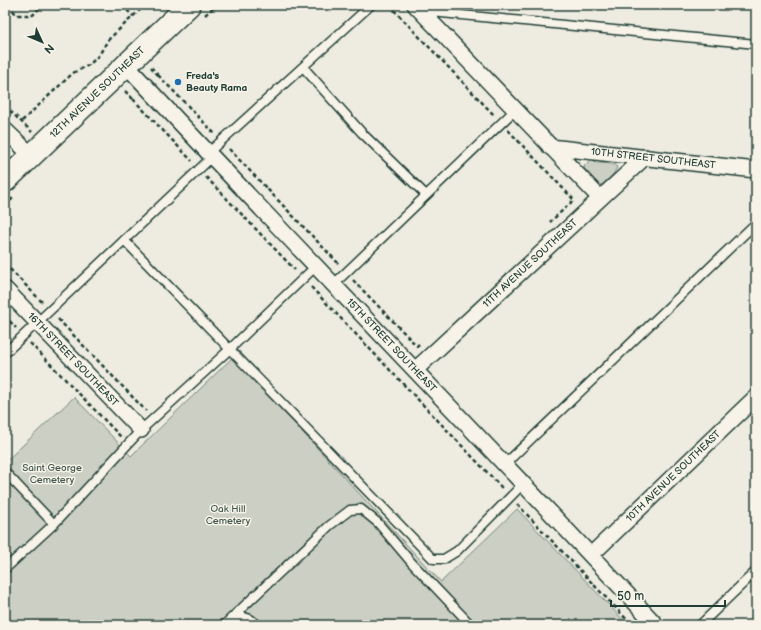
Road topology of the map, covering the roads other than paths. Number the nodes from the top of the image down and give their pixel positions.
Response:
1 (189, 5) edge
2 (371, 5) edge
3 (417, 8) edge
4 (756, 44) edge
5 (126, 65) junction
6 (303, 67) junction
7 (514, 110) junction
8 (5, 130) edge
9 (550, 147) junction
10 (31, 155) junction
11 (210, 155) junction
12 (644, 157) junction
13 (756, 170) edge
14 (5, 180) edge
15 (426, 195) junction
16 (600, 198) junction
17 (756, 223) edge
18 (124, 240) junction
19 (315, 267) junction
20 (332, 285) junction
21 (5, 289) edge
22 (37, 322) junction
23 (230, 348) junction
24 (5, 353) edge
25 (415, 370) junction
26 (756, 397) edge
27 (141, 430) junction
28 (505, 464) junction
29 (5, 472) edge
30 (523, 484) junction
31 (54, 524) junction
32 (591, 554) junction
33 (5, 569) edge
34 (756, 571) edge
35 (224, 624) edge
36 (258, 625) edge
37 (471, 625) edge
38 (656, 625) edge
39 (700, 625) edge

1 - 5 main road, 12TH AVENUE SOUTHEAST
2 - 6 lane
3 - 4 lane
3 - 7 street
5 - 10 main road, 12TH AVENUE SOUTHEAST
5 - 11 street, 15TH STREET SOUTHEAST
6 - 11 lane
6 - 15 lane
7 - 9 street
7 - 15 lane
8 - 10 street
9 - 12 street, 10TH STREET SOUTHEAST
9 - 16 street
10 - 14 main road, 12TH AVENUE SOUTHEAST
11 - 18 lane
11 - 19 street, 15TH STREET SOUTHEAST
12 - 13 street, 10TH STREET SOUTHEAST
12 - 16 street, 11TH AVENUE SOUTHEAST
15 - 20 lane
16 - 25 street, 11TH AVENUE SOUTHEAST
17 - 28 lane
18 - 22 lane
18 - 23 lane
19 - 20 street, 15TH STREET SOUTHEAST
19 - 23 lane
20 - 25 street, 15TH STREET SOUTHEAST
21 - 22 street, 16TH STREET SOUTHEAST
22 - 24 lane
22 - 27 street, 16TH STREET SOUTHEAST
23 - 27 lane
23 - 30 lane
25 - 28 street, 15TH STREET SOUTHEAST
26 - 32 street, 10TH AVENUE SOUTHEAST
27 - 31 lane
28 - 30 street, 15TH STREET SOUTHEAST
29 - 31 lane
30 - 32 street, 15TH STREET SOUTHEAST
31 - 33 lane
32 - 38 street, 15TH STREET SOUTHEAST
34 - 39 lane
35 - 36 lane
35 - 37 lane

